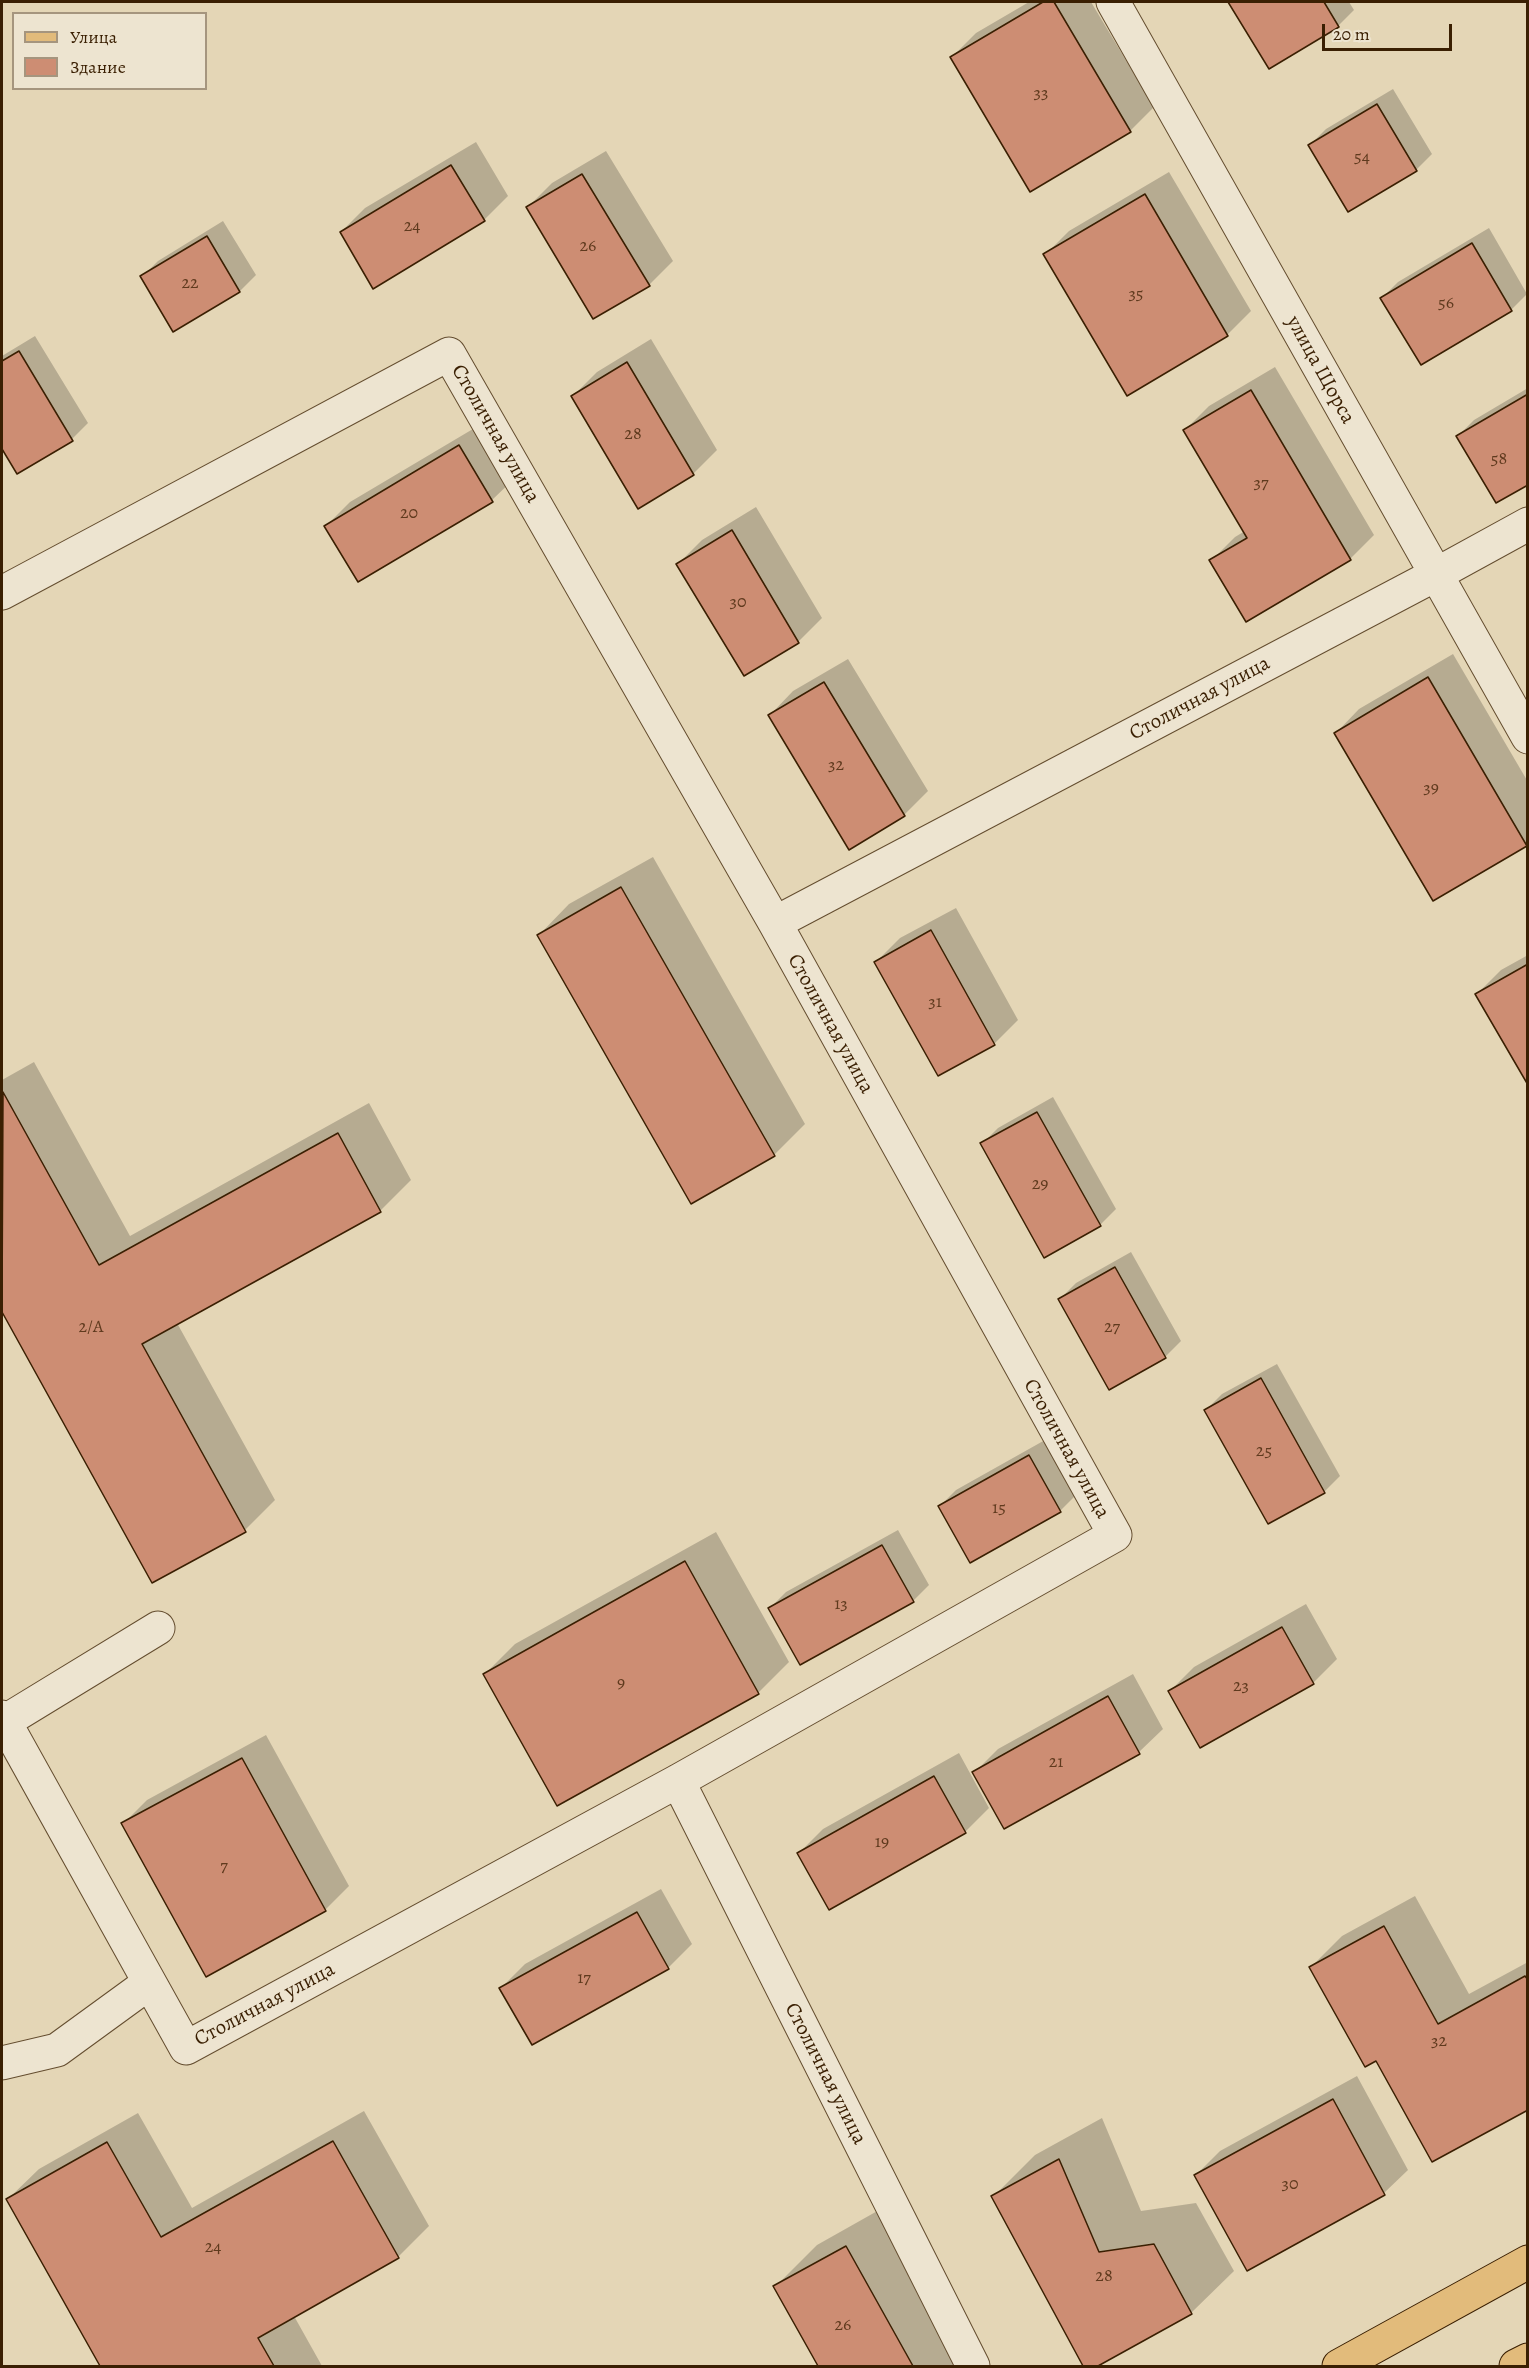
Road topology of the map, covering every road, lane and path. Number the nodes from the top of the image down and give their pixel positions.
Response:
1 (1113, 2) edge
2 (1527, 524) edge
3 (1435, 575) junction
4 (2, 593) edge
5 (1527, 737) edge
6 (775, 923) junction
7 (158, 1628) dead end
8 (3, 1720) edge
9 (678, 1781) junction
10 (149, 1983) junction
11 (2, 2063) edge
12 (1527, 2262) edge
13 (1527, 2360) edge
14 (973, 2367) edge
15 (1339, 2367) edge
16 (1516, 2367) edge

1 - 3 street, улица Щорса
2 - 3 street, Столичная улица
3 - 5 street, улица Щорса
3 - 6 street, Столичная улица
4 - 6 street, Столичная улица
6 - 9 street, Столичная улица
7 - 8 street
8 - 10 street, Столичная улица
9 - 10 street, Столичная улица
9 - 14 street, Столичная улица
10 - 11 street
12 - 15 main road
13 - 16 main road

